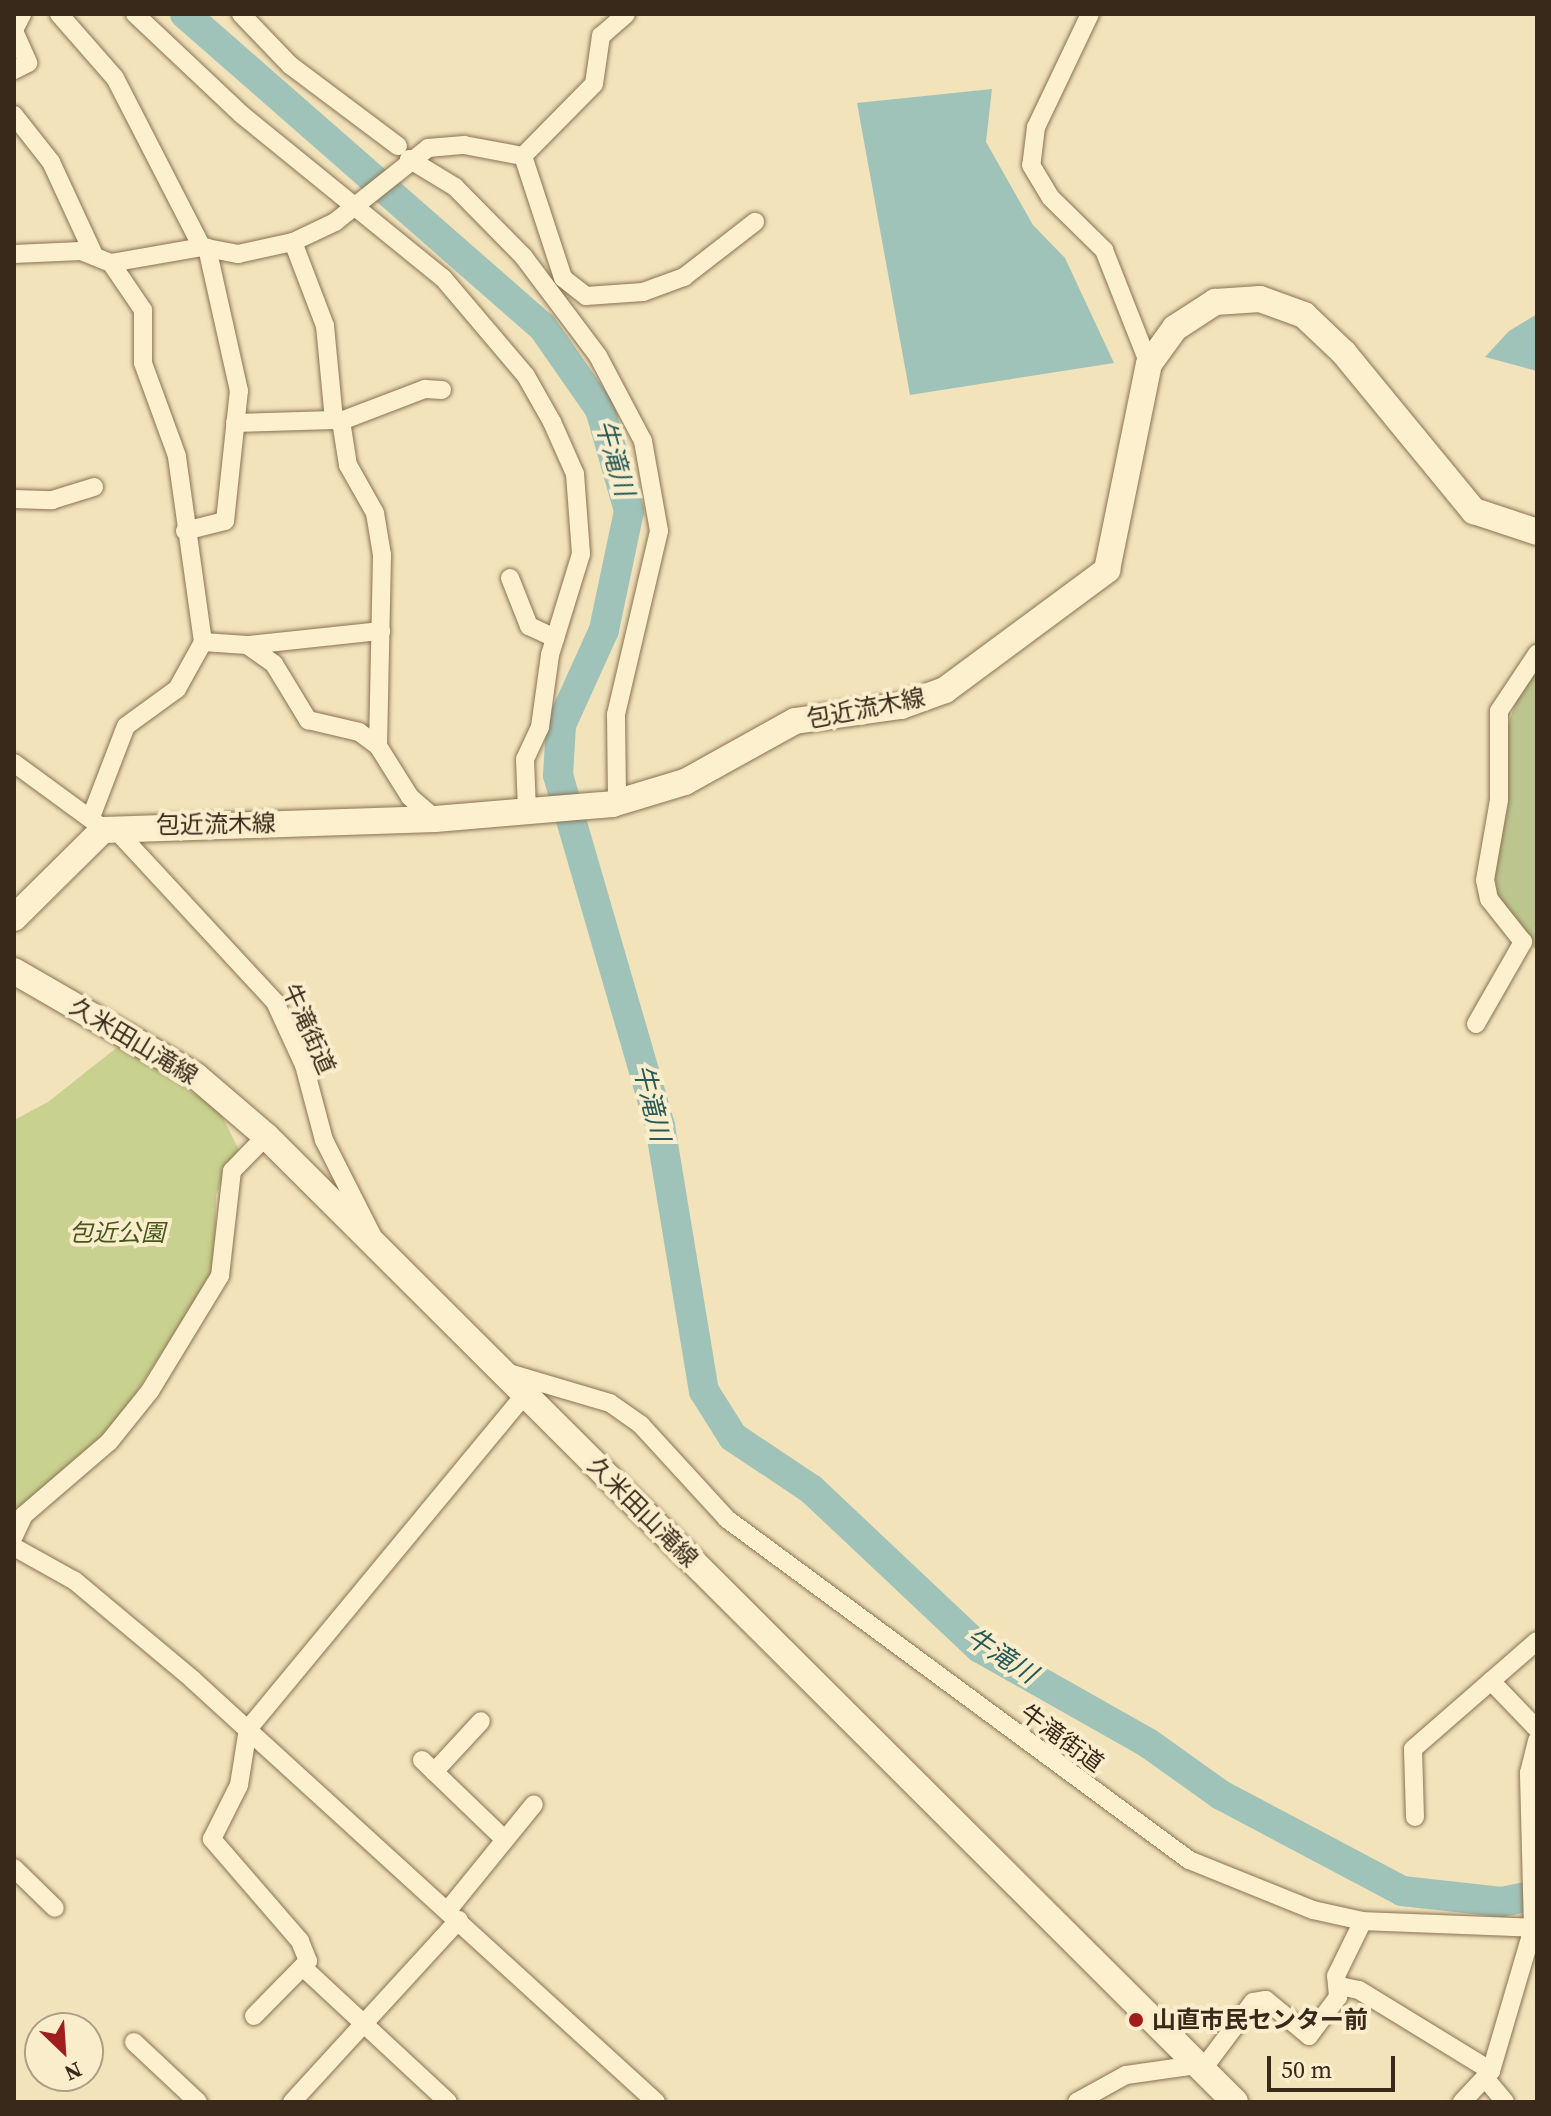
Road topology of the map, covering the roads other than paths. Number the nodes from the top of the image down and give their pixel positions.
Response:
1 (22, 14) edge
2 (59, 14) edge
3 (135, 14) edge
4 (241, 14) edge
5 (626, 14) edge
6 (1090, 14) edge
7 (14, 31) edge
8 (14, 70) edge
9 (14, 115) edge
10 (523, 156) junction
11 (401, 158) junction
12 (362, 205) junction
13 (755, 222) dead end
14 (293, 242) junction
15 (205, 247) junction
16 (93, 253) junction
17 (14, 254) edge
18 (111, 263) junction
19 (1149, 364) junction
20 (442, 390) dead end
21 (338, 420) junction
22 (235, 423) junction
23 (94, 487) dead end
24 (14, 499) edge
25 (185, 531) junction
26 (1537, 532) edge
27 (510, 578) dead end
28 (381, 631) junction
29 (555, 638) junction
30 (203, 642) junction
31 (247, 645) junction
32 (1537, 654) edge
33 (378, 746) junction
34 (14, 763) edge
35 (606, 804) junction
36 (534, 810) junction
37 (435, 819) junction
38 (103, 825) junction
39 (14, 918) edge
40 (14, 971) edge
41 (1476, 1024) dead end
42 (266, 1136) junction
43 (377, 1247) junction
44 (502, 1371) junction
45 (525, 1394) junction
46 (16, 1548) edge
47 (1537, 1641) edge
48 (1491, 1681) junction
49 (481, 1721) dead end
50 (248, 1729) junction
51 (1537, 1729) edge
52 (1537, 1741) edge
53 (534, 1804) dead end
54 (1415, 1817) dead end
55 (1532, 1823) edge
56 (505, 1840) junction
57 (14, 1868) edge
58 (55, 1908) dead end
59 (454, 1915) junction
60 (1363, 1921) junction
61 (1534, 1926) edge
62 (307, 1971) junction
63 (1529, 1984) edge
64 (1340, 1986) junction
65 (254, 2016) dead end
66 (369, 2026) junction
67 (134, 2042) dead end
68 (1199, 2068) junction
69 (1488, 2075) junction
70 (198, 2102) edge
71 (292, 2102) edge
72 (448, 2102) edge
73 (656, 2102) edge
74 (1077, 2102) edge
75 (1235, 2102) edge
76 (1462, 2102) edge
77 (1505, 2102) edge

1 - 7 street
2 - 15 street
3 - 12 street
4 - 11 street
5 - 10 street
6 - 19 street
7 - 8 street
9 - 16 street
10 - 11 street
10 - 13 street
11 - 12 street
11 - 35 street
12 - 14 street
12 - 29 street
14 - 15 street
14 - 21 street
15 - 18 street
15 - 22 street
16 - 17 street
16 - 18 street
18 - 25 street
19 - 26 street, 包近流木線
19 - 35 street, 包近流木線
20 - 21 street
21 - 22 street
21 - 28 street
22 - 25 street
23 - 24 street
25 - 30 street
27 - 29 street
28 - 31 street
28 - 33 street
29 - 36 street
30 - 31 street
30 - 38 street
31 - 33 street
32 - 41 street
33 - 37 street
34 - 38 street, 牛滝街道
35 - 36 street, 包近流木線
36 - 37 street, 包近流木線
37 - 38 street, 包近流木線
38 - 39 street
38 - 43 street, 牛滝街道
40 - 42 street, 久米田山滝線
42 - 43 street, 久米田山滝線
42 - 46 street
43 - 44 street, 久米田山滝線
44 - 45 street, 久米田山滝線
44 - 60 street, 牛滝街道
45 - 50 street
45 - 68 street, 久米田山滝線
46 - 50 street
47 - 48 street
48 - 51 street
48 - 54 street
49 - 56 street
50 - 59 street
50 - 62 street
52 - 55 street
53 - 56 street
55 - 61 street
56 - 59 street
57 - 58 street
59 - 66 street
59 - 73 street
60 - 61 street, 牛滝街道
60 - 64 street
61 - 63 street
62 - 65 street
62 - 66 street
63 - 69 street
64 - 68 street
64 - 69 street
66 - 71 street
66 - 72 street
67 - 70 street
68 - 74 street
68 - 75 street, 久米田山滝線
69 - 76 street
69 - 77 street

